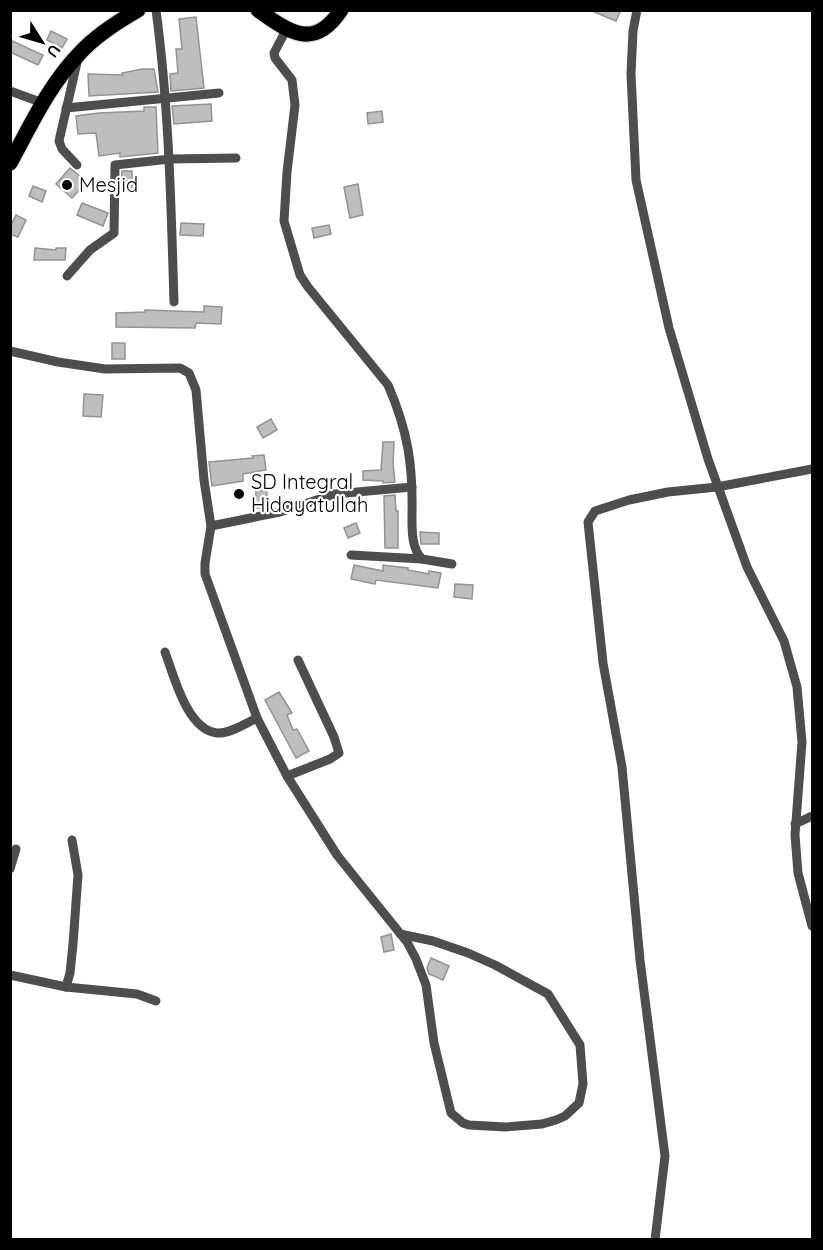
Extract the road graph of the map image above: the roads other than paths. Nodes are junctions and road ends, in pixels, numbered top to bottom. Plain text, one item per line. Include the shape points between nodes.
1 (156, 10) edge
2 (258, 10) edge
3 (341, 10) edge
4 (637, 10) edge
5 (131, 12) edge
6 (286, 30) junction
7 (79, 53) junction
8 (10, 91) edge
9 (219, 93) dead end
10 (164, 99) junction
11 (43, 103) junction
12 (66, 108) junction
13 (236, 158) dead end
14 (170, 159) junction
15 (10, 163) edge
16 (77, 165) dead end
17 (67, 276) dead end
18 (174, 302) dead end
19 (10, 351) edge
20 (813, 469) edge
21 (717, 487) junction
22 (412, 488) junction
23 (211, 526) junction
24 (351, 555) dead end
25 (422, 559) junction
26 (452, 564) dead end
27 (165, 652) dead end
28 (298, 660) dead end
29 (257, 718) junction
30 (287, 776) junction
31 (813, 816) edge
32 (795, 824) junction
33 (72, 840) dead end
34 (15, 849) dead end
35 (10, 869) edge
36 (813, 926) edge
37 (400, 934) junction
38 (10, 975) edge
39 (66, 987) junction
40 (156, 1001) dead end
41 (655, 1239) edge

1 - 10 street
2 - 6 highway
3 - 6 highway via 316,33
4 - 21 street via 631,74 636,180 669,328
5 - 7 highway
6 - 22 street via 274,56 292,80 295,105 284,221 287,238 308,287 388,385 406,435
7 - 11 highway
7 - 12 street
8 - 11 street
9 - 10 street
10 - 12 street
10 - 14 street
11 - 15 highway
12 - 16 street via 60,145
13 - 14 street
14 - 17 street via 115,165 114,233 90,250
14 - 18 street
19 - 23 street via 105,369 184,369 197,398
20 - 21 street
21 - 32 street via 750,574 784,641 797,687 802,742
21 - 41 street via 629,500 595,511 588,527 603,663 622,767 664,1156
22 - 23 street via 335,494 280,512
22 - 25 street via 412,534
23 - 29 street via 205,573
24 - 25 street
25 - 26 street
27 - 29 street via 183,701 202,726 218,733 227,732
28 - 30 street via 339,753
29 - 30 street
30 - 37 street via 337,855
31 - 32 street
32 - 36 street via 798,873
33 - 39 street via 78,875
34 - 35 street
37 - 37 street via 468,953 548,994 580,1046 583,1084 579,1103 566,1116 542,1124 497,1127 469,1125 451,1113 434,1043 426,985
38 - 39 street
39 - 40 street via 136,994

